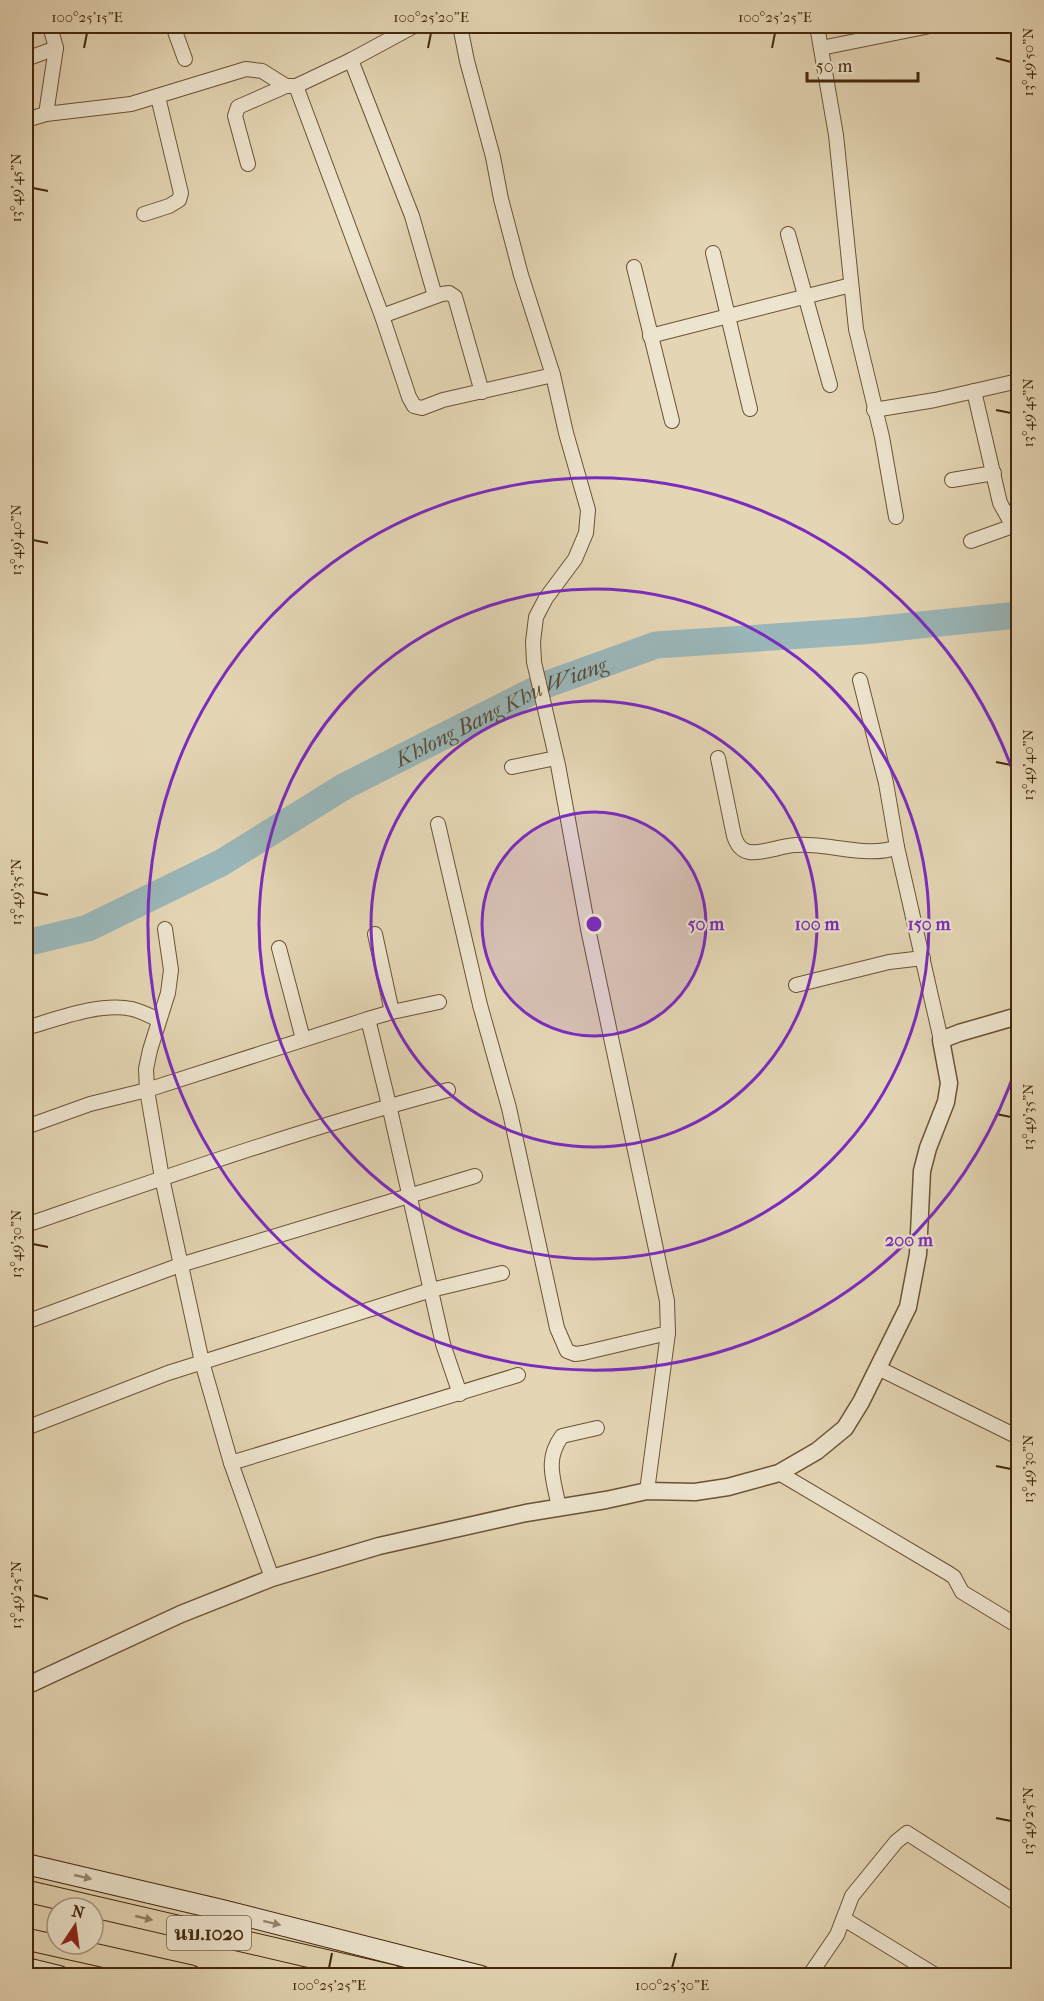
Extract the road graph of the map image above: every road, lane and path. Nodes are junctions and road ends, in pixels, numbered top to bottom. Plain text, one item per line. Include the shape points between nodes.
1 (50, 26) edge
2 (173, 26) edge
3 (414, 26) edge
4 (460, 26) edge
5 (817, 26) edge
6 (930, 26) edge
7 (56, 48) junction
8 (821, 48) junction
9 (26, 59) edge
10 (185, 59) dead end
11 (351, 60) junction
12 (291, 86) junction
13 (158, 97) junction
14 (46, 114) junction
15 (26, 120) edge
16 (248, 164) dead end
17 (144, 214) dead end
18 (788, 234) dead end
19 (712, 253) dead end
20 (634, 267) dead end
21 (851, 285) junction
22 (435, 296) junction
23 (805, 296) junction
24 (382, 316) junction
25 (729, 317) junction
26 (650, 336) junction
27 (553, 375) junction
28 (1018, 381) edge
29 (830, 385) dead end
30 (974, 391) junction
31 (482, 392) junction
32 (750, 409) dead end
33 (874, 410) junction
34 (672, 422) dead end
35 (994, 472) junction
36 (952, 480) dead end
37 (896, 517) dead end
38 (1016, 527) edge
39 (971, 541) dead end
40 (860, 680) dead end
41 (556, 758) junction
42 (718, 758) dead end
43 (512, 767) dead end
44 (438, 825) dead end
45 (897, 847) junction
46 (165, 929) dead end
47 (375, 934) dead end
48 (279, 948) dead end
49 (922, 958) junction
50 (796, 985) dead end
51 (439, 1002) dead end
52 (392, 1012) junction
53 (1018, 1016) edge
54 (368, 1019) junction
55 (159, 1020) junction
56 (26, 1028) edge
57 (303, 1039) junction
58 (941, 1040) junction
59 (147, 1090) junction
60 (448, 1090) dead end
61 (390, 1105) junction
62 (26, 1127) edge
63 (475, 1176) dead end
64 (162, 1178) junction
65 (410, 1195) junction
66 (26, 1225) edge
67 (180, 1265) junction
68 (502, 1273) dead end
69 (431, 1290) junction
70 (26, 1322) edge
71 (668, 1333) junction
72 (202, 1362) junction
73 (878, 1368) junction
74 (518, 1375) dead end
75 (460, 1394) junction
76 (26, 1428) edge
77 (597, 1428) dead end
78 (1018, 1437) edge
79 (231, 1463) junction
80 (779, 1473) junction
81 (647, 1491) junction
82 (559, 1508) junction
83 (272, 1578) junction
84 (1018, 1626) edge
85 (26, 1686) edge
86 (26, 1864) edge
87 (26, 1891) edge
88 (1018, 1904) edge
89 (844, 1919) junction
90 (26, 1939) edge
91 (26, 1968) edge
92 (59, 1976) edge
93 (191, 1976) edge
94 (393, 1976) edge
95 (481, 1976) edge
96 (809, 1976) edge
97 (937, 1976) edge

1 - 7 street
2 - 10 street
3 - 11 street
4 - 27 street via 521,275
5 - 8 street
6 - 8 street
7 - 9 street
7 - 14 street
8 - 21 street via 836,135
11 - 12 street
11 - 22 street via 412,216
12 - 13 street via 262,71 246,69
12 - 16 street via 236,111
12 - 24 street
13 - 14 street
13 - 17 street via 181,193 179,200 169,206
14 - 15 street
18 - 23 street
19 - 25 street
20 - 26 street
21 - 23 street
21 - 33 street via 856,329
22 - 24 street
22 - 31 street via 449,293 455,297
23 - 25 street
23 - 29 street
24 - 31 street via 414,406 422,408
25 - 26 street
25 - 32 street
26 - 34 street
27 - 31 street
27 - 41 street via 588,510 575,559 536,617 534,662
28 - 30 street
30 - 33 street
30 - 35 street
33 - 37 street
35 - 36 street
35 - 38 street via 1000,503
38 - 39 street
40 - 45 street via 886,783
41 - 43 street
41 - 71 street via 666,1301
42 - 45 street via 734,836 745,851 794,844 862,851
44 - 71 street via 567,1351 574,1354
45 - 49 street
46 - 55 street via 171,970
47 - 52 street
48 - 57 street
49 - 50 street via 889,962
49 - 58 street
51 - 52 street
52 - 54 street
53 - 58 street
54 - 57 street
54 - 61 street
55 - 56 street via 134,1009 112,1007
55 - 59 street via 146,1069
57 - 59 street
58 - 73 street via 949,1083 922,1171 915,1275 908,1307
59 - 62 street via 90,1104
59 - 64 street
60 - 61 street
61 - 64 street
61 - 65 street
63 - 65 street
64 - 66 street
64 - 67 street
65 - 67 street
65 - 69 street
67 - 70 street
67 - 72 street
68 - 69 street
69 - 72 street
69 - 75 street
71 - 81 street
72 - 76 street
72 - 79 street
73 - 78 street
73 - 80 street via 845,1428 817,1451
74 - 75 street
75 - 79 street
77 - 82 street via 562,1436 554,1447 551,1463
79 - 83 street
80 - 81 street via 695,1492
80 - 84 street via 948,1573 962,1592
81 - 82 street
82 - 83 street via 379,1546
83 - 85 street via 182,1614
86 -> 95 main road, นบ.1020
87 -> 94 main road, นบ.1020
88 - 89 street via 907,1833 852,1896
89 - 96 street
89 - 97 street
90 - 93 main road, นบ.1020
91 - 92 main road

